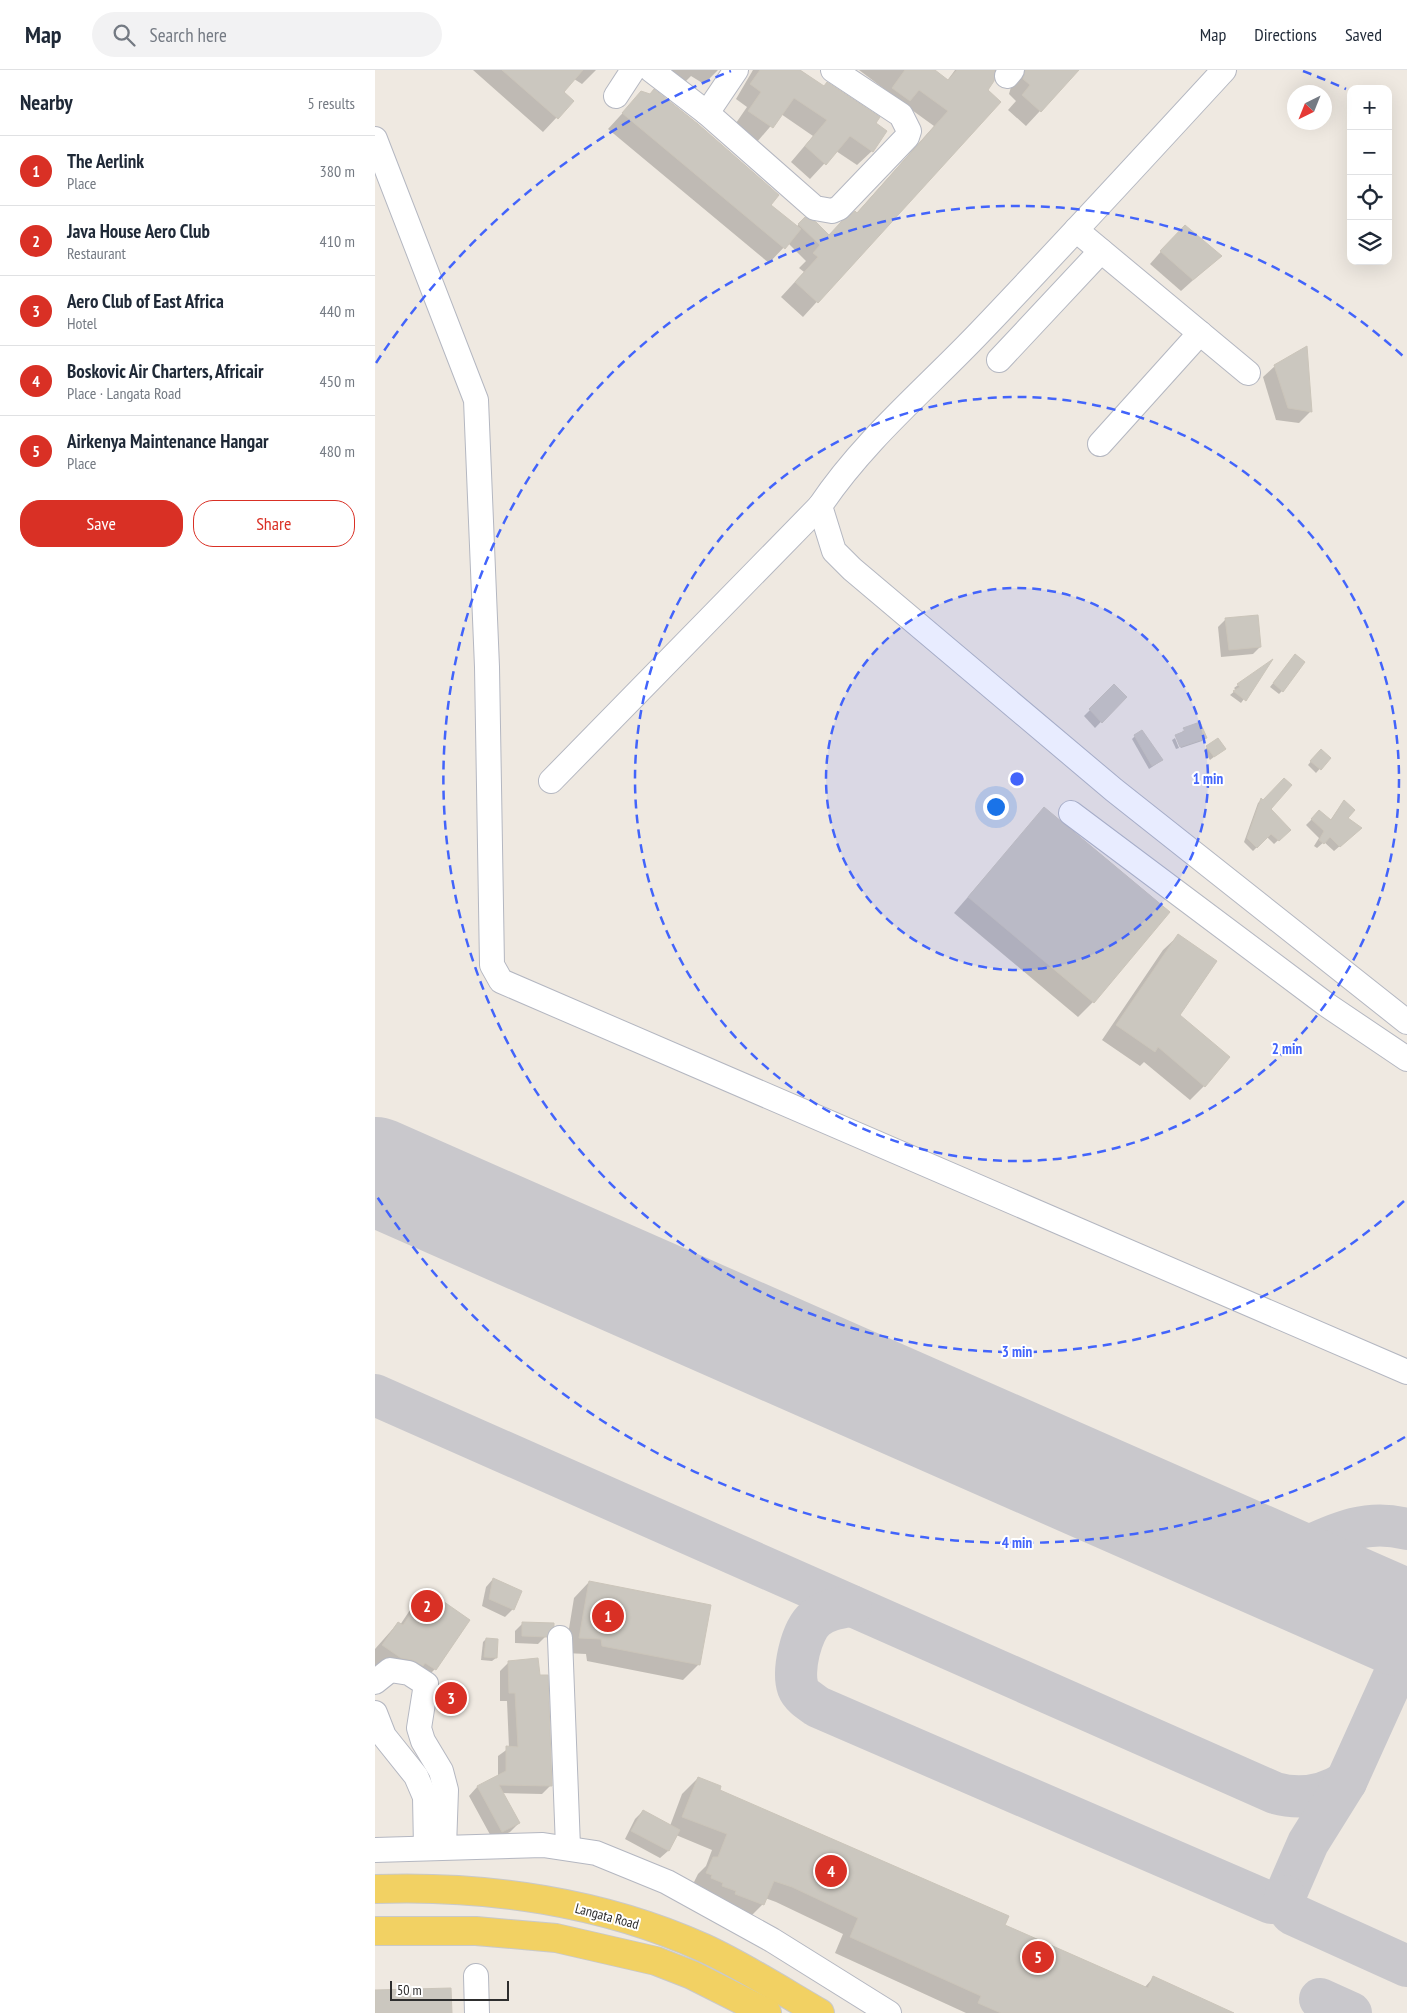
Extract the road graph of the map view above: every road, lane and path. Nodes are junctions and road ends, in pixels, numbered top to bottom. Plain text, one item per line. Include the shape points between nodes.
1 (633, 70) edge
2 (651, 70) edge
3 (736, 70) edge
4 (833, 70) edge
5 (1224, 70) edge
6 (616, 96) dead end
7 (707, 113) junction
8 (375, 139) edge
9 (1076, 230) junction
10 (1101, 251) junction
11 (1200, 333) junction
12 (999, 360) dead end
13 (1248, 373) dead end
14 (1100, 444) dead end
15 (820, 506) junction
16 (551, 781) dead end
17 (1071, 813) dead end
18 (1407, 1022) edge
19 (1407, 1059) edge
20 (1407, 1372) edge
21 (560, 1638) dead end
22 (375, 1682) edge
23 (375, 1713) edge
24 (435, 1847) junction
25 (568, 1847) junction
26 (375, 1850) edge
27 (375, 1888) edge
28 (375, 1931) edge
29 (476, 1976) dead end
30 (477, 2013) edge
31 (767, 2013) edge
32 (820, 2013) edge
33 (889, 2013) edge

1 - 6 street
2 - 7 street
3 - 7 street
4 - 7 street via 901,115 909,132 839,208 831,211 815,208
5 - 9 street
8 - 20 street via 476,400 487,667 492,965 501,981
9 - 10 street
9 - 15 street via 844,472
10 - 11 street
10 - 12 street
11 - 13 street
11 - 14 street
15 - 16 street
15 - 18 street via 834,551 852,569 1114,790
17 - 19 street via 1327,1005
21 - 25 street
22 - 24 street via 390,1670 409,1673 426,1684 419,1728 441,1771 445,1790
23 - 24 street via 384,1736 416,1776 425,1797
24 - 25 street
24 - 26 street
25 - 33 street via 596,1853 667,1882 772,1940
27 - 32 main road, Langata Road via 409,1887 496,1894 608,1915 704,1948
28 - 31 main road via 476,1931 555,1938 656,1961 692,1975
29 - 30 street

